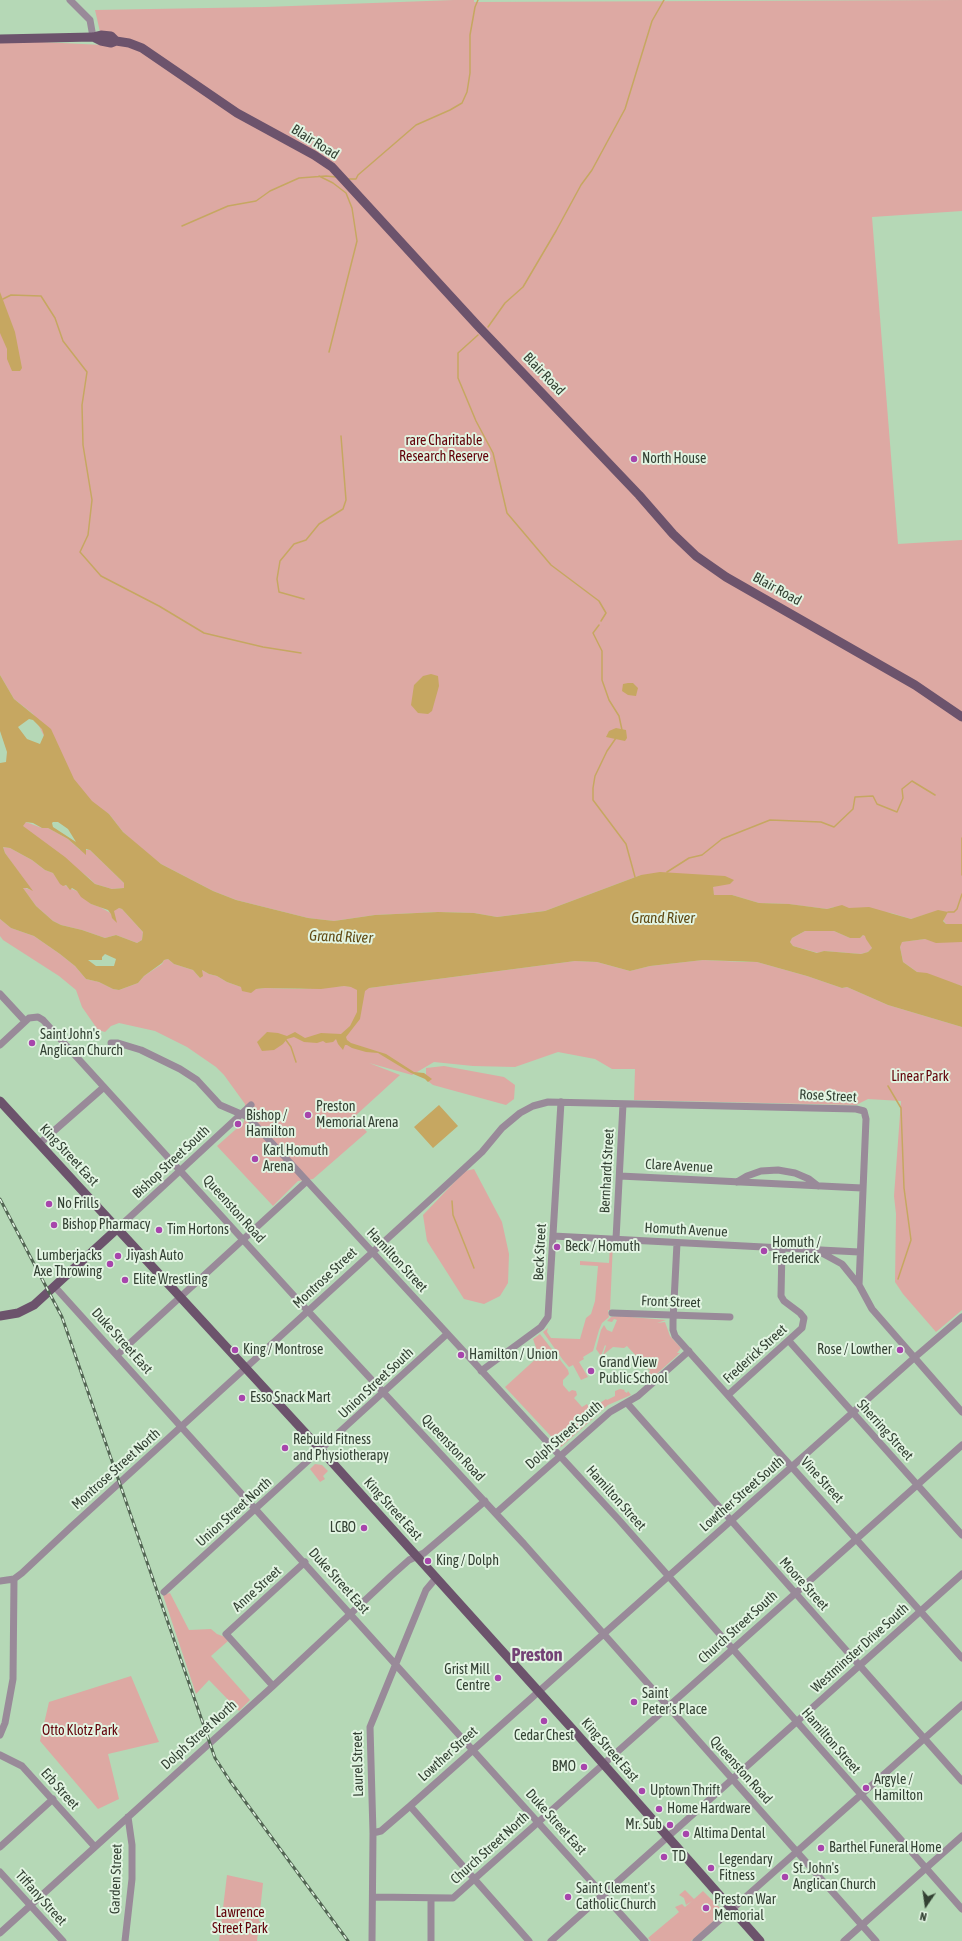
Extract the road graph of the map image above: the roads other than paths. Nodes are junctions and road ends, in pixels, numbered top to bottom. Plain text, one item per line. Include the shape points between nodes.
1 (70, 0) edge
2 (93, 37) junction
3 (0, 39) edge
4 (962, 717) edge
5 (0, 994) edge
6 (25, 1021) junction
7 (111, 1043) dead end
8 (0, 1045) edge
9 (104, 1087) junction
10 (0, 1101) edge
11 (561, 1102) junction
12 (623, 1104) junction
13 (251, 1105) dead end
14 (242, 1114) junction
15 (490, 1142) joint
16 (39, 1144) junction
17 (181, 1170) junction
18 (620, 1176) junction
19 (307, 1181) junction
20 (737, 1182) junction
21 (819, 1186) junction
22 (862, 1188) junction
23 (118, 1228) junction
24 (553, 1236) junction
25 (616, 1239) junction
26 (244, 1240) junction
27 (677, 1242) junction
28 (782, 1248) junction
29 (816, 1250) junction
30 (859, 1252) junction
31 (372, 1253) junction
32 (859, 1285) junction
33 (55, 1287) junction
34 (180, 1297) junction
35 (308, 1311) junction
36 (612, 1313) dead end
37 (0, 1316) edge
38 (673, 1316) junction
39 (962, 1317) edge
40 (730, 1318) dead end
41 (448, 1334) junction
42 (789, 1342) junction
43 (689, 1351) junction
44 (118, 1355) junction
45 (914, 1358) junction
46 (247, 1368) junction
47 (481, 1371) junction
48 (384, 1393) junction
49 (728, 1395) junction
50 (627, 1403) junction
51 (962, 1412) edge
52 (853, 1413) junction
53 (182, 1427) junction
54 (962, 1445) edge
55 (321, 1450) junction
56 (561, 1456) junction
57 (793, 1467) junction
58 (917, 1485) junction
59 (485, 1501) junction
60 (256, 1509) junction
61 (496, 1513) junction
62 (730, 1520) junction
63 (962, 1535) edge
64 (857, 1538) junction
65 (416, 1556) junction
66 (305, 1562) junction
67 (962, 1574) edge
68 (668, 1576) junction
69 (436, 1578) junction
70 (14, 1579) junction
71 (0, 1581) edge
72 (164, 1592) dead end
73 (795, 1593) junction
74 (920, 1612) junction
75 (350, 1613) junction
76 (604, 1634) junction
77 (733, 1649) junction
78 (962, 1658) edge
79 (396, 1663) junction
80 (859, 1666) junction
81 (273, 1686) junction
82 (538, 1691) junction
83 (962, 1705) edge
84 (668, 1706) junction
85 (797, 1722) junction
86 (0, 1735) edge
87 (924, 1738) junction
88 (473, 1749) junction
89 (0, 1755) edge
90 (603, 1764) junction
91 (732, 1779) junction
92 (962, 1781) edge
93 (861, 1795) junction
94 (52, 1799) junction
95 (410, 1806) junction
96 (128, 1817) junction
97 (538, 1822) junction
98 (373, 1833) junction
99 (962, 1836) edge
100 (668, 1838) junction
101 (0, 1847) edge
102 (95, 1847) junction
103 (797, 1852) junction
104 (926, 1869) junction
105 (0, 1872) edge
106 (475, 1879) junction
107 (603, 1894) junction
108 (373, 1897) junction
109 (431, 1899) junction
110 (30, 1905) junction
111 (732, 1909) junction
112 (962, 1909) edge
113 (862, 1925) junction
114 (0, 1933) edge
115 (63, 1941) edge
116 (125, 1941) edge
117 (372, 1941) edge
118 (431, 1941) edge
119 (530, 1941) edge
120 (552, 1941) edge
121 (645, 1941) edge
122 (696, 1941) edge
123 (760, 1941) edge
124 (844, 1941) edge
125 (876, 1941) edge

1 - 2 street via 90,20
2 - 3 main road, Blair Road
2 - 4 main road, Blair Road via 101,34 111,36 116,41 142,48 237,114 314,155 332,168 696,556 726,577 915,685
5 - 6 street
6 - 8 street
6 - 9 street, Queenston Road via 33,1016 43,1020
7 - 14 street via 141,1050 180,1069 197,1080 220,1105
9 - 16 street
9 - 17 street, Queenston Road
10 - 16 main road, King Street East
11 - 12 street, Rose Street
11 - 15 street, Rose Street via 532,1106 502,1128
11 - 24 street, Beck Street
12 - 18 street, Bernhardt Street
12 - 22 street, Rose Street via 861,1109 866,1119
13 - 14 street, Bishop Street South
14 - 17 street, Bishop Street South
14 - 19 street, Hamilton Street via 248,1117
15 - 31 street, Montrose Street
16 - 23 main road, King Street East
17 - 23 street, Bishop Street South
17 - 26 street, Queenston Road
18 - 20 street, Clare Avenue
18 - 25 street, Bernhardt Street
19 - 26 street
19 - 31 street, Hamilton Street
20 - 21 street, Clare Avenue
20 - 21 street, Clare Avenue via 747,1176 778,1170 795,1173
21 - 22 street, Clare Avenue
22 - 30 street, Rose Street
23 - 33 main road
23 - 34 main road, King Street East
24 - 25 street, Homuth Avenue
24 - 47 street, Beck Street via 548,1317 541,1326
25 - 27 street, Homuth Avenue
26 - 34 street
26 - 35 street, Queenston Road
27 - 28 street, Homuth Avenue
27 - 38 street, Vine Street
28 - 29 street, Homuth Avenue
28 - 42 street, Frederick Street via 781,1296 800,1313 804,1323
29 - 30 street, Homuth Avenue
29 - 32 street, Homuth Avenue via 842,1264
30 - 32 street, Rose Street
31 - 35 street, Montrose Street
31 - 41 street, Hamilton Street
32 - 45 street, Rose Street via 872,1309
33 - 37 main road via 28,1309
33 - 44 street, Duke Street East
34 - 44 street
34 - 46 main road, King Street East
35 - 46 street, Montrose Street
35 - 48 street, Queenston Road
36 - 38 street, Front Street
38 - 40 street, Front Street
38 - 43 street, Vine Street via 673,1333
39 - 45 street, Lowther Street South
41 - 47 street, Hamilton Street
41 - 48 street, Union Street South
42 - 49 street, Frederick Street
42 - 52 street, Sherring Street
43 - 49 street, Vine Street
43 - 50 street, Dolph Street South
44 - 53 street, Duke Street East
45 - 51 street, Rose Street
45 - 52 street, Lowther Street South
46 - 53 street, Montrose Street North
46 - 55 main road, King Street East
47 - 56 street, Hamilton Street
48 - 55 street, Union Street South
48 - 59 street, Queenston Road
49 - 57 street, Vine Street
50 - 56 street, Dolph Street South via 610,1412
50 - 62 street, Moore Street
52 - 57 street, Lowther Street South
52 - 58 street, Sherring Street
53 - 60 street, Duke Street East
53 - 70 street, Montrose Street North
54 - 58 street, Church Street South
55 - 60 street, Union Street North
55 - 65 main road, King Street East
56 - 61 street, Dolph Street South
56 - 68 street, Hamilton Street
57 - 62 street, Lowther Street South
57 - 64 street, Vine Street
58 - 63 street, Sherring Street
58 - 64 street, Church Street South
59 - 61 street, Queenston Road
59 - 65 street via 424,1553
60 - 66 street, Duke Street East
60 - 72 street, Union Street North
61 - 76 street, Queenston Road
62 - 68 street, Lowther Street South
62 - 73 street, Moore Street
64 - 73 street, Church Street South
64 - 74 street, Vine Street
65 - 69 main road, King Street East
65 - 75 street, Dolph Street North
66 - 75 street, Duke Street East
66 - 81 street, Anne Street via 226,1634
67 - 74 street, Westminster Drive South
68 - 76 street, Lowther Street South
68 - 77 street, Hamilton Street
69 - 79 street, Laurel Street via 426,1590
69 - 82 main road, King Street East
70 - 71 street
70 - 86 street via 13,1679 5,1723
73 - 77 street, Church Street South
73 - 80 street, Moore Street
74 - 78 street, Vine Street
74 - 80 street, Westminster Drive South
75 - 79 street, Duke Street East
75 - 81 street, Dolph Street North
76 - 82 street, Lowther Street South
76 - 84 street, Queenston Road
77 - 84 street, Church Street South
77 - 85 street, Hamilton Street
79 - 88 street, Duke Street East
79 - 98 street, Laurel Street via 370,1727
80 - 85 street, Westminster Drive South
80 - 87 street, Moore Street
81 - 96 street, Dolph Street North
82 - 88 street, Lowther Street
82 - 90 main road, King Street East
83 - 87 street
84 - 90 street, Church Street South
84 - 91 street, Queenston Road
85 - 91 street, Westminster Drive South
85 - 93 street, Hamilton Street
87 - 92 street, Moore Street
87 - 93 street
88 - 95 street, Lowther Street
88 - 97 street, Duke Street East
89 - 94 street, Erb Street via 22,1766
90 - 97 street, Church Street North
90 - 100 main road, King Street East
91 - 100 street, Westminster Drive South
91 - 103 street, Queenston Road
93 - 103 street
93 - 104 street, Hamilton Street
94 - 101 street
94 - 102 street, Erb Street
95 - 98 street, Lowther Street via 381,1831
95 - 106 street
96 - 102 street, Dolph Street North
96 - 116 street, Garden Street via 132,1845 132,1879
97 - 106 street, Church Street North
97 - 107 street, Duke Street East
98 - 108 street, Laurel Street
99 - 104 street
100 - 107 street, Westminster Drive South
100 - 111 main road, King Street East
102 - 110 street, Dolph Street North
103 - 111 street
103 - 113 street, Queenston Road
104 - 112 street, Hamilton Street
104 - 113 street
105 - 110 street, Tiffany Street
106 - 109 street, Church Street North via 453,1898
106 - 119 street
107 - 120 street, Westminster Drive South
107 - 121 street, Duke Street East
108 - 109 street, Church Street North
108 - 117 street, Laurel Street
109 - 118 street
110 - 114 street, Dolph Street North
110 - 115 street, Tiffany Street
111 - 122 street
111 - 123 main road, King Street East
113 - 124 street
113 - 125 street, Queenston Road

